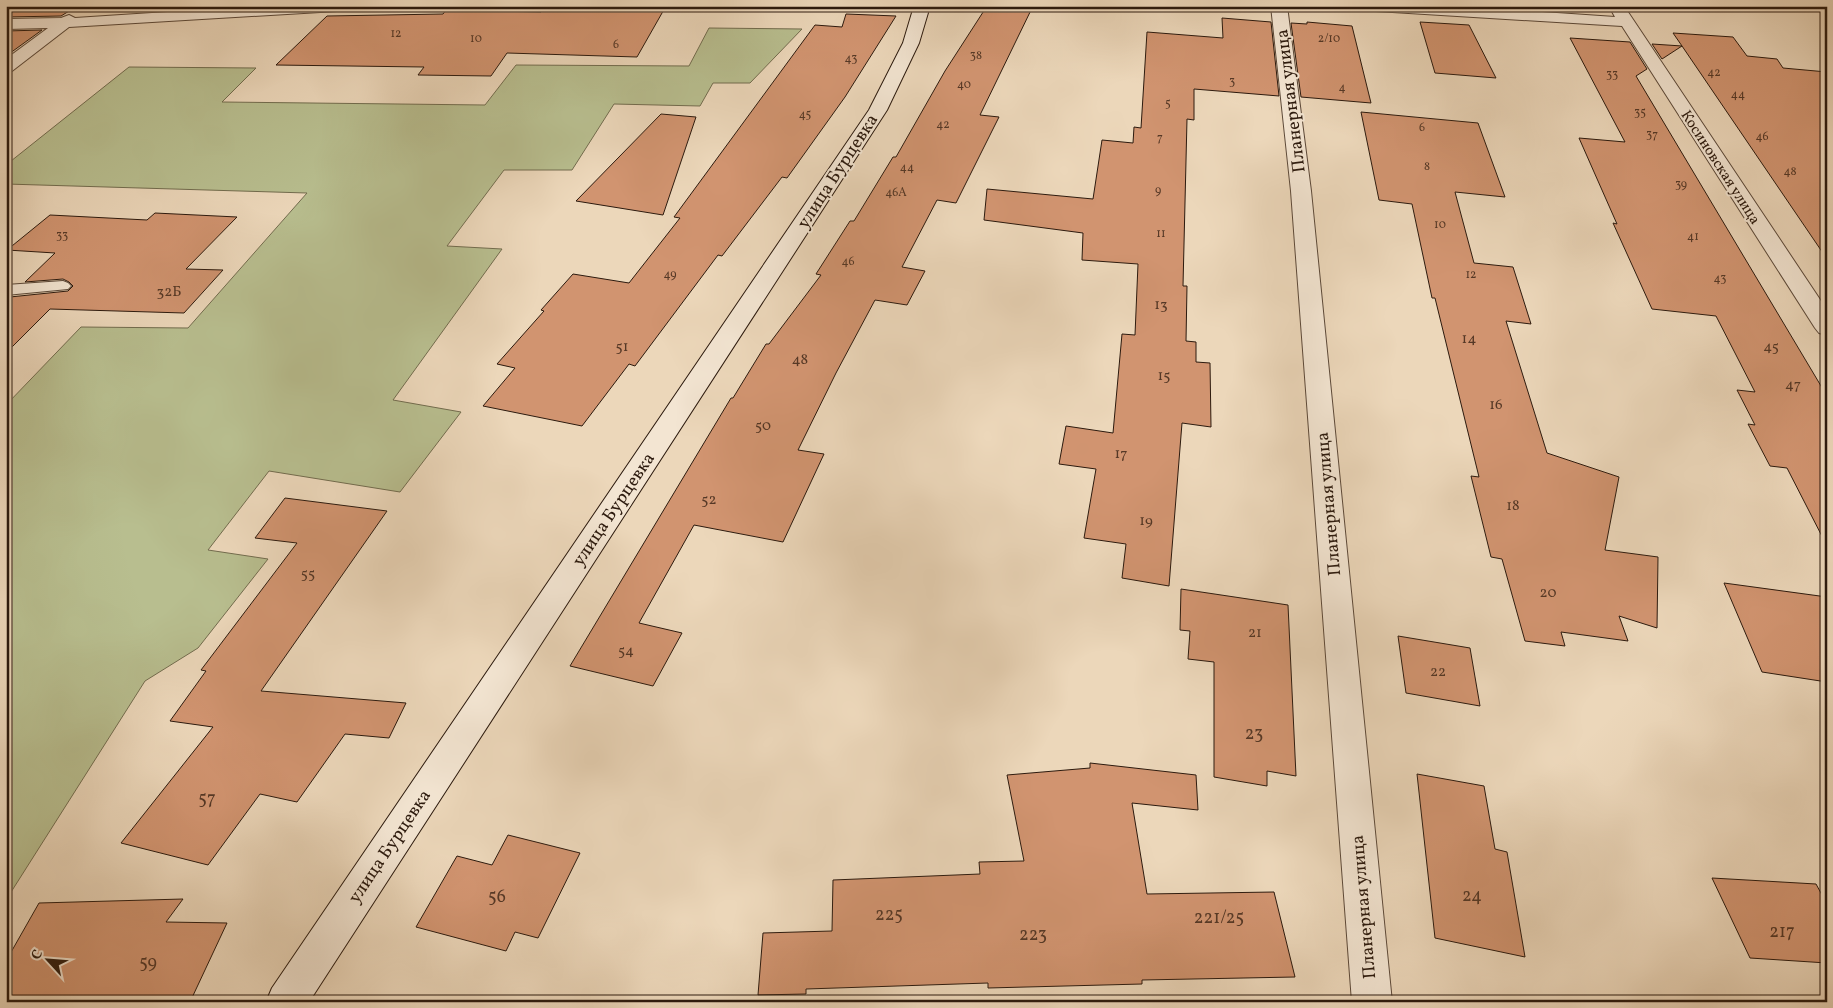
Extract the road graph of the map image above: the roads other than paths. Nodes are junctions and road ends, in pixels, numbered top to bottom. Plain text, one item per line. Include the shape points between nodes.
1 (87, 6) edge
2 (337, 6) edge
3 (922, 6) edge
4 (1279, 6) edge
5 (1376, 6) edge
6 (1621, 14) edge
7 (65, 23) junction
8 (6, 24) edge
9 (6, 67) edge
10 (62, 286) dead end
11 (6, 290) edge
12 (1827, 328) edge
13 (286, 1002) edge
14 (1372, 1002) edge

1 - 7 street
2 - 7 street
3 - 13 street, улица Бурцевка via 910,44 878,110
4 - 14 street, Планерная улица via 1301,191
5 - 6 street
6 - 12 street, Косиновская улица
7 - 8 street
7 - 9 street
10 - 11 lane

